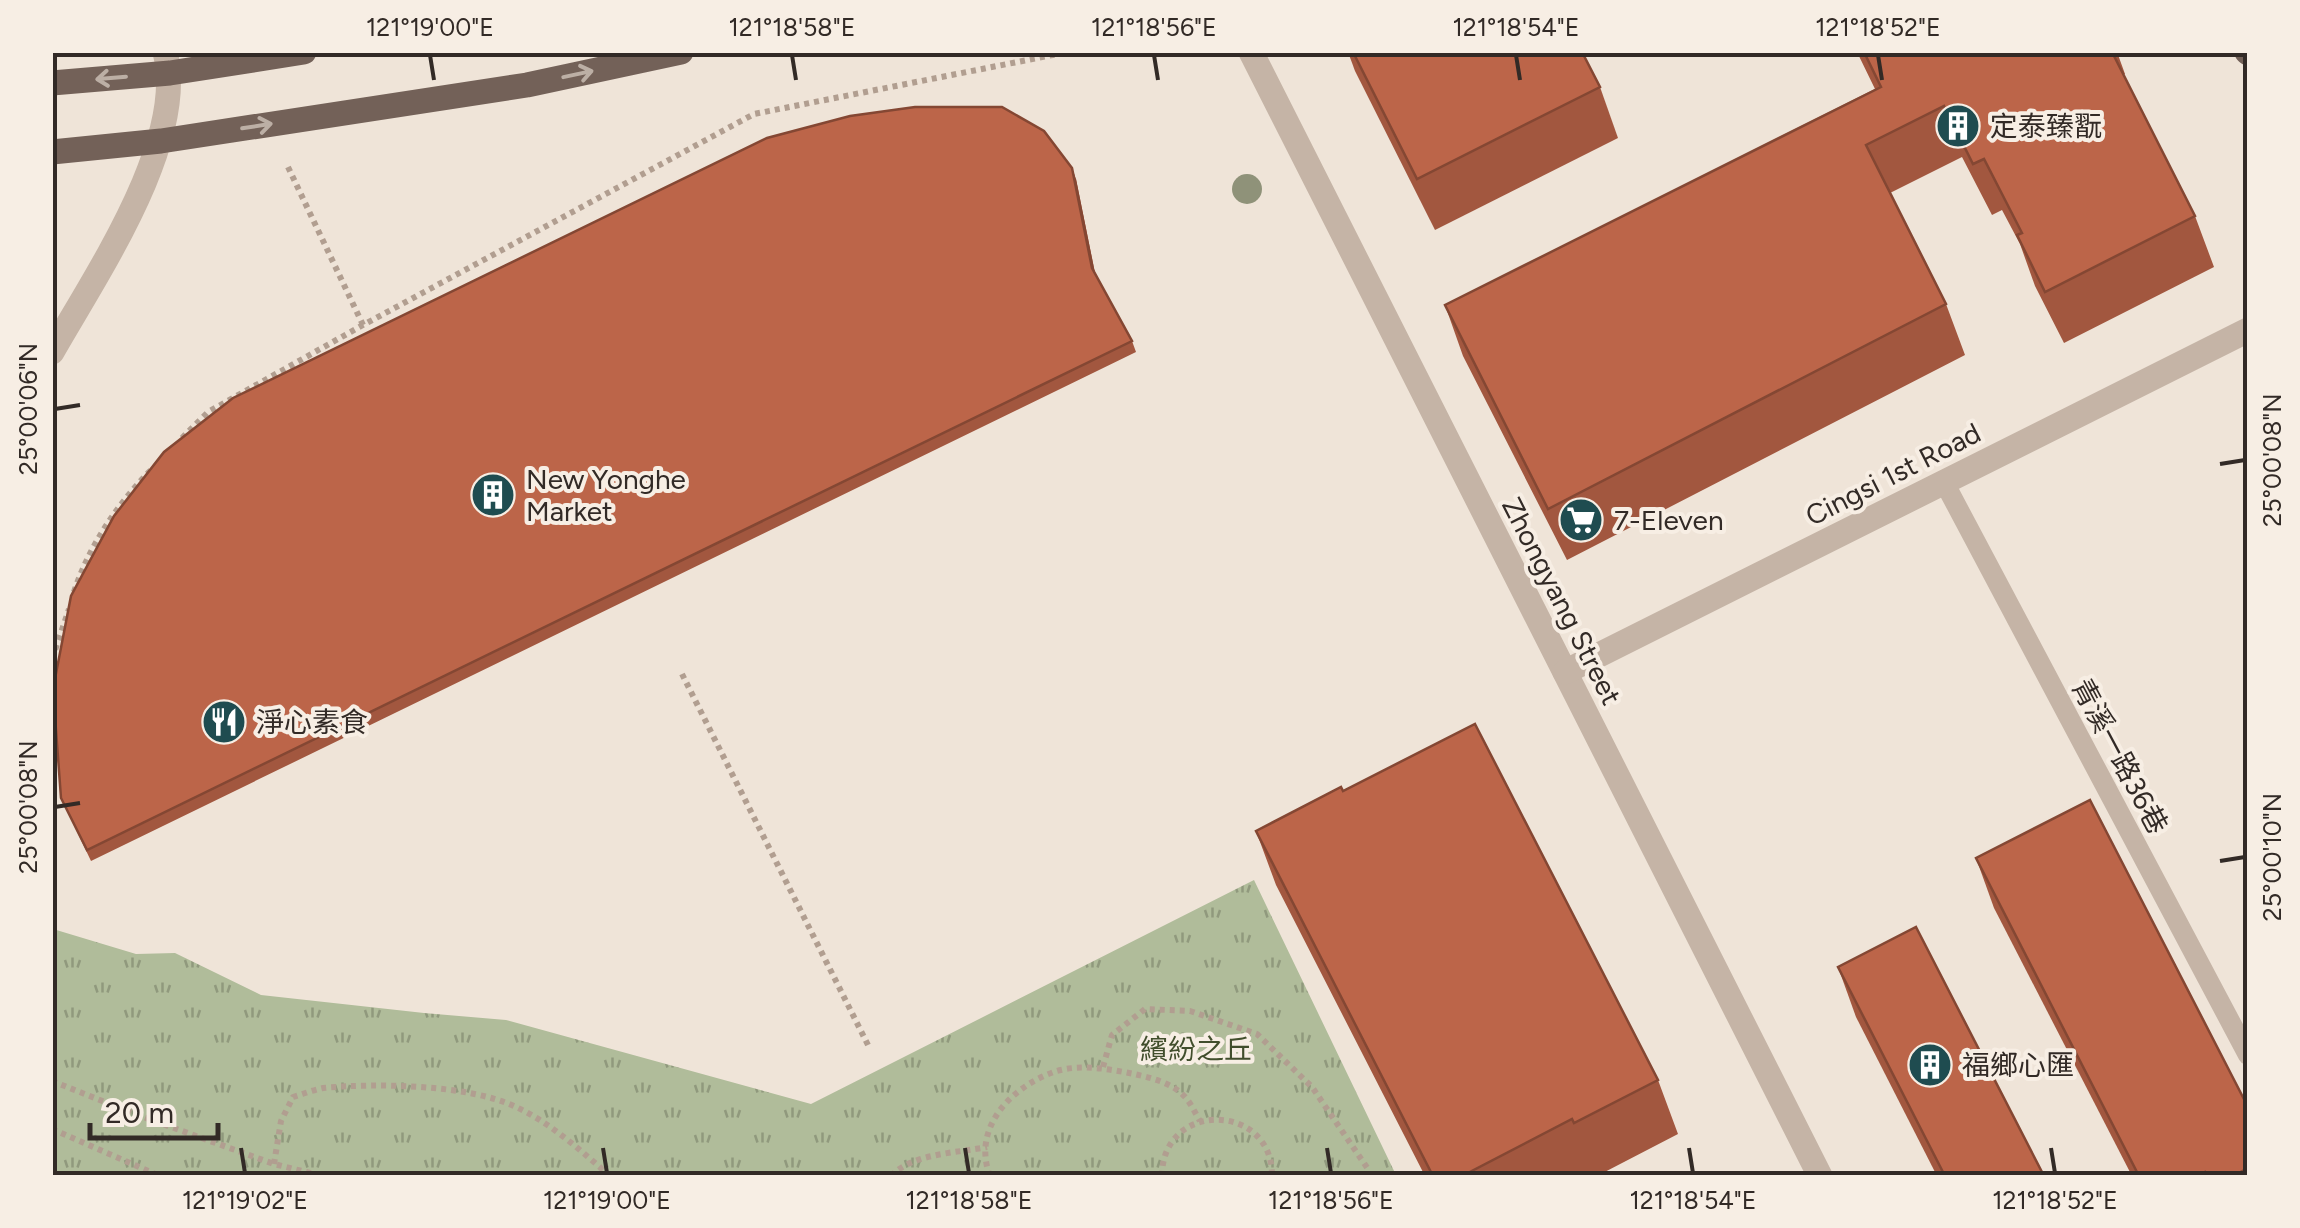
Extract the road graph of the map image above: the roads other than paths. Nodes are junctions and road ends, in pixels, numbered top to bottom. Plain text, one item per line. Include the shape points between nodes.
1 (304, 52) edge
2 (681, 52) edge
3 (1251, 52) edge
4 (168, 63) edge
5 (52, 83) edge
6 (161, 141) junction
7 (52, 152) edge
8 (2248, 330) edge
9 (52, 352) edge
10 (1944, 482) junction
11 (1565, 672) junction
12 (2248, 1055) edge
13 (1820, 1176) edge

1 - 4 main road
6 -> 2 main road via 527,85
3 - 11 street, Zhongyang Street
4 -> 5 main road
4 - 6 street
6 - 7 main road
6 - 9 street
8 - 10 street, Cingsi 1st Road
10 - 11 street, Cingsi 1st Road
10 - 12 lane, 青溪一路36巷
11 - 13 street, Zhongyang Street

